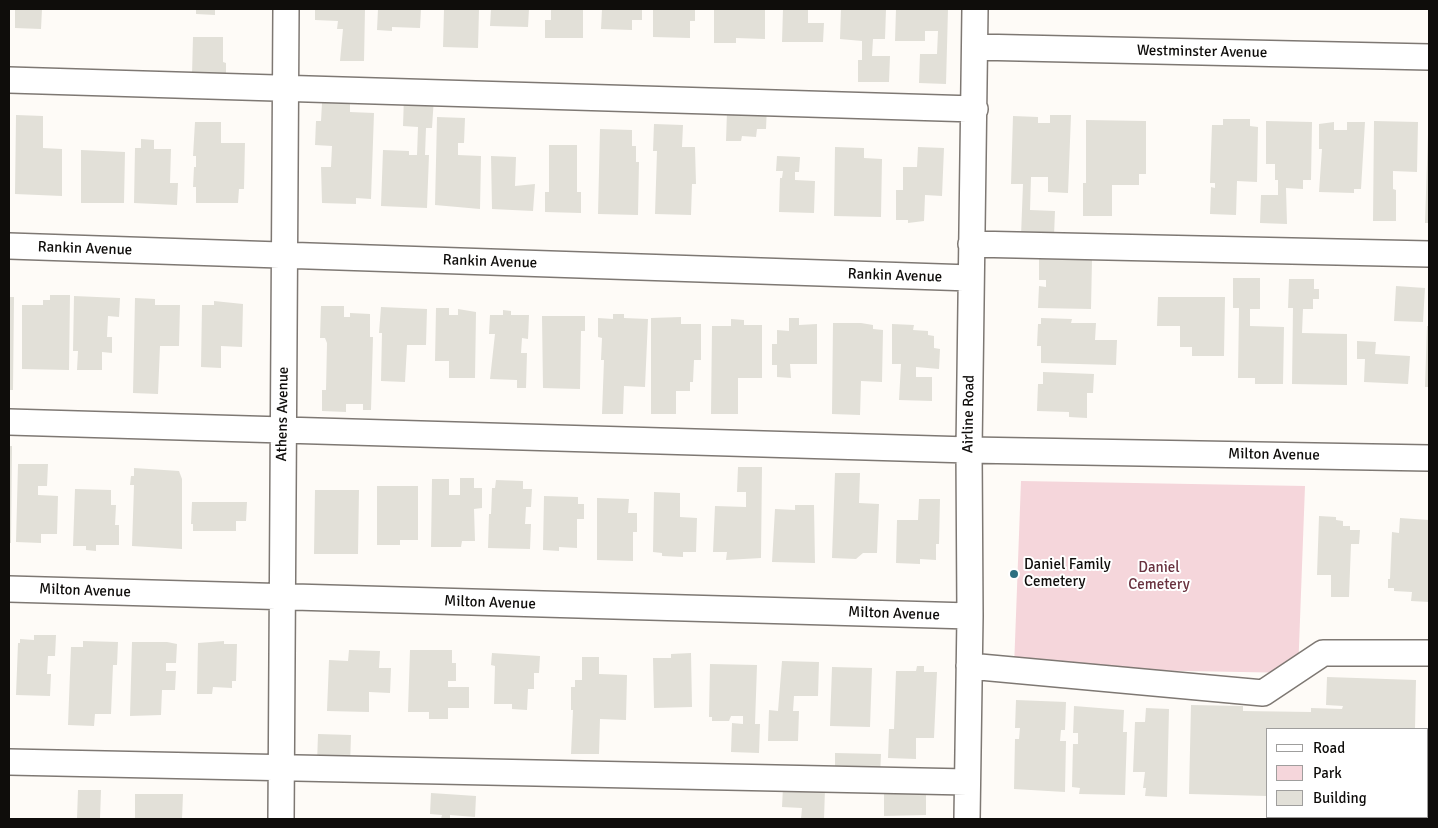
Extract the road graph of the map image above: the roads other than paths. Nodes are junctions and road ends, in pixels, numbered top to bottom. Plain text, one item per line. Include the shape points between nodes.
1 (286, 9) edge
2 (975, 9) edge
3 (975, 47) junction
4 (1429, 57) edge
5 (9, 80) edge
6 (286, 88) junction
7 (974, 108) junction
8 (971, 244) junction
9 (9, 246) edge
10 (1429, 254) edge
11 (285, 256) junction
12 (971, 278) junction
13 (9, 422) edge
14 (283, 429) junction
15 (969, 450) junction
16 (1429, 458) edge
17 (9, 589) edge
18 (281, 597) junction
19 (970, 616) junction
20 (1429, 653) edge
21 (970, 666) junction
22 (9, 762) edge
23 (281, 767) junction
24 (967, 782) junction
25 (281, 819) edge
26 (967, 819) edge

1 - 6 street, Athens Avenue
2 - 3 street, Airline Road
3 - 4 street, Westminster Avenue
3 - 7 street, Airline Road
5 - 6 street
6 - 7 street
6 - 11 street, Athens Avenue
7 - 8 street, Airline Road
8 - 10 street
8 - 12 street, Airline Road
9 - 11 street, Rankin Avenue
11 - 12 street, Rankin Avenue
11 - 14 street, Athens Avenue
12 - 15 street, Airline Road
13 - 14 street, Milton Avenue
14 - 15 street, Milton Avenue
14 - 18 street, Athens Avenue
15 - 16 street, Milton Avenue
15 - 19 street, Airline Road
17 - 18 street, Milton Avenue
18 - 19 street, Milton Avenue
18 - 23 street, Athens Avenue
19 - 21 street, Airline Road
20 - 21 street via 1323,653 1263,693
21 - 24 street, Airline Road
22 - 23 street
23 - 24 street
23 - 25 street, Athens Avenue
24 - 26 street, Airline Road

